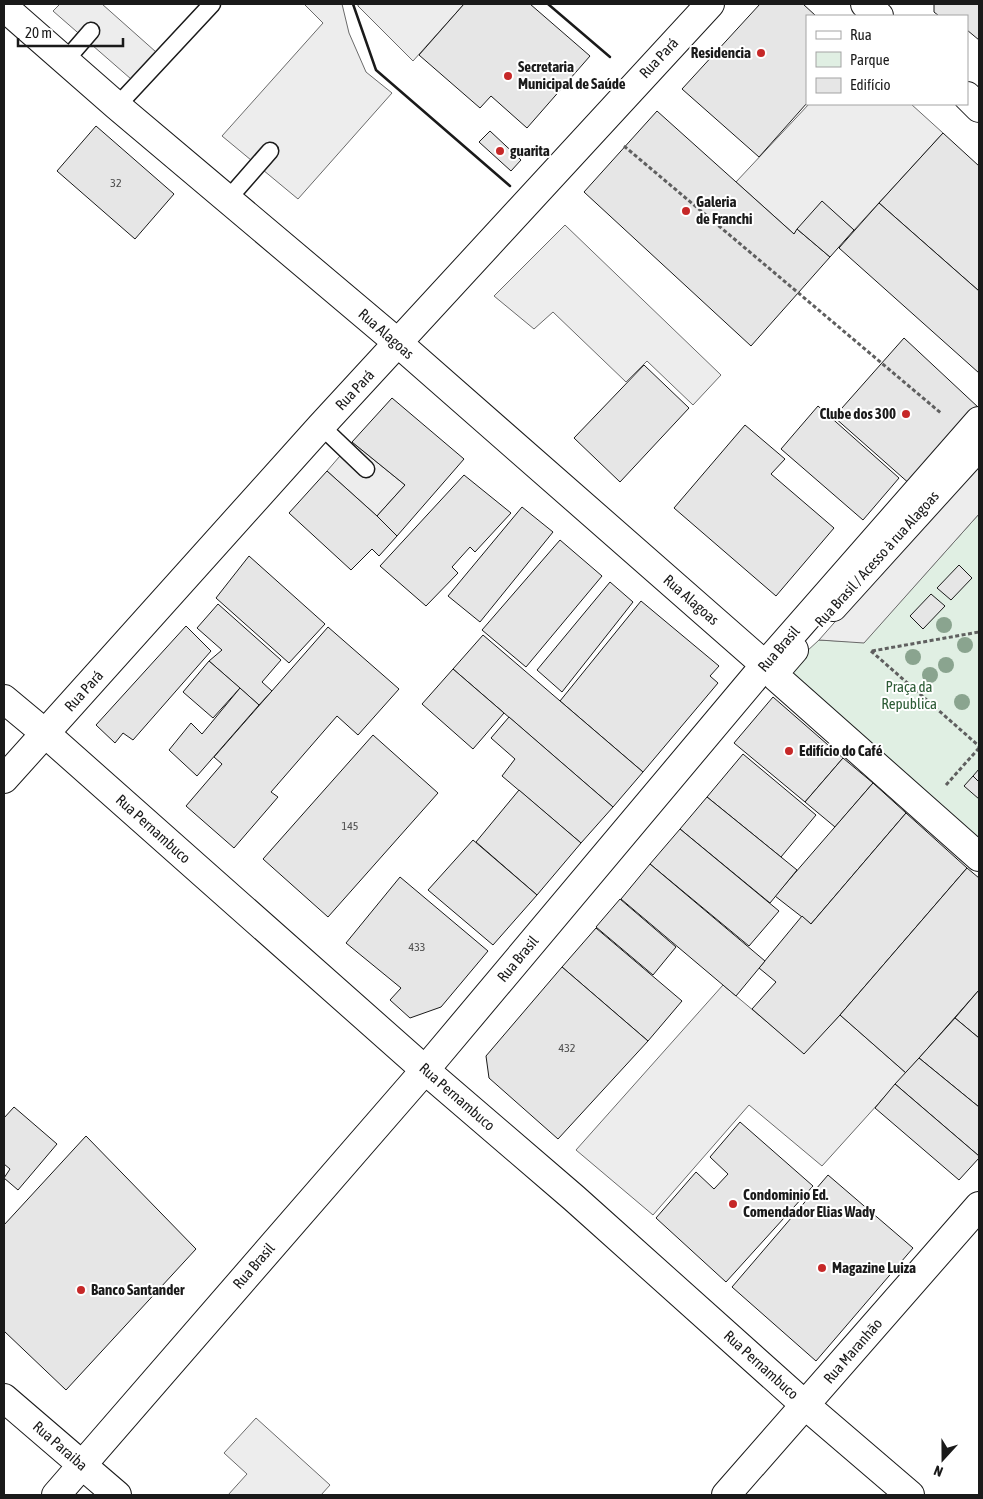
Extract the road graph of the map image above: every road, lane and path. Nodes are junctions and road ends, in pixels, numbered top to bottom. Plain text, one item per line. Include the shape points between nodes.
1 (212, 4) edge
2 (710, 4) edge
3 (865, 4) edge
4 (4, 6) edge
5 (878, 15) edge
6 (91, 31) dead end
7 (65, 61) junction
8 (968, 97) edge
9 (117, 106) junction
10 (979, 108) edge
11 (598, 125) junction
12 (270, 151) dead end
13 (228, 199) junction
14 (398, 343) junction
15 (321, 426) junction
16 (975, 434) edge
17 (366, 469) dead end
18 (979, 632) edge
19 (770, 669) junction
20 (4, 699) edge
21 (46, 734) junction
22 (979, 747) edge
23 (4, 779) edge
24 (925, 809) junction
25 (979, 857) edge
26 (424, 1070) junction
27 (979, 1206) edge
28 (4, 1398) edge
29 (805, 1405) junction
30 (82, 1465) junction
31 (56, 1495) edge
32 (117, 1495) edge
33 (726, 1495) edge
34 (910, 1495) edge

1 - 9 lane
2 - 11 street, Rua Pará
3 - 5 street
4 - 7 street, Rua Alagoas
6 - 7 lane
7 - 9 street, Rua Alagoas
8 - 10 street
9 - 13 street, Rua Alagoas
11 - 14 street, Rua Pará
11 - 16 path
12 - 13 lane
13 - 14 street, Rua Alagoas
14 - 15 street, Rua Pará
14 - 19 street, Rua Alagoas
15 - 17 lane
15 - 21 street, Rua Pará
16 - 19 street, Rua Brasil
18 - 22 path via 871,651
19 - 24 street, Rua Alagoas
19 - 26 street, Rua Brasil
20 - 21 street, Rua Pernambuco
21 - 23 street, Rua Pará
21 - 26 street, Rua Pernambuco
22 - 24 path
24 - 25 street, Rua Alagoas
26 - 29 street, Rua Pernambuco via 581,1204
26 - 30 street, Rua Brasil
27 - 29 street, Rua Maranhão
28 - 30 street, Rua Paraiba
29 - 33 street, Rua Maranhão
29 - 34 street, Rua Pernambuco
30 - 31 street, Rua Brasil
30 - 32 street, Rua Paraiba

